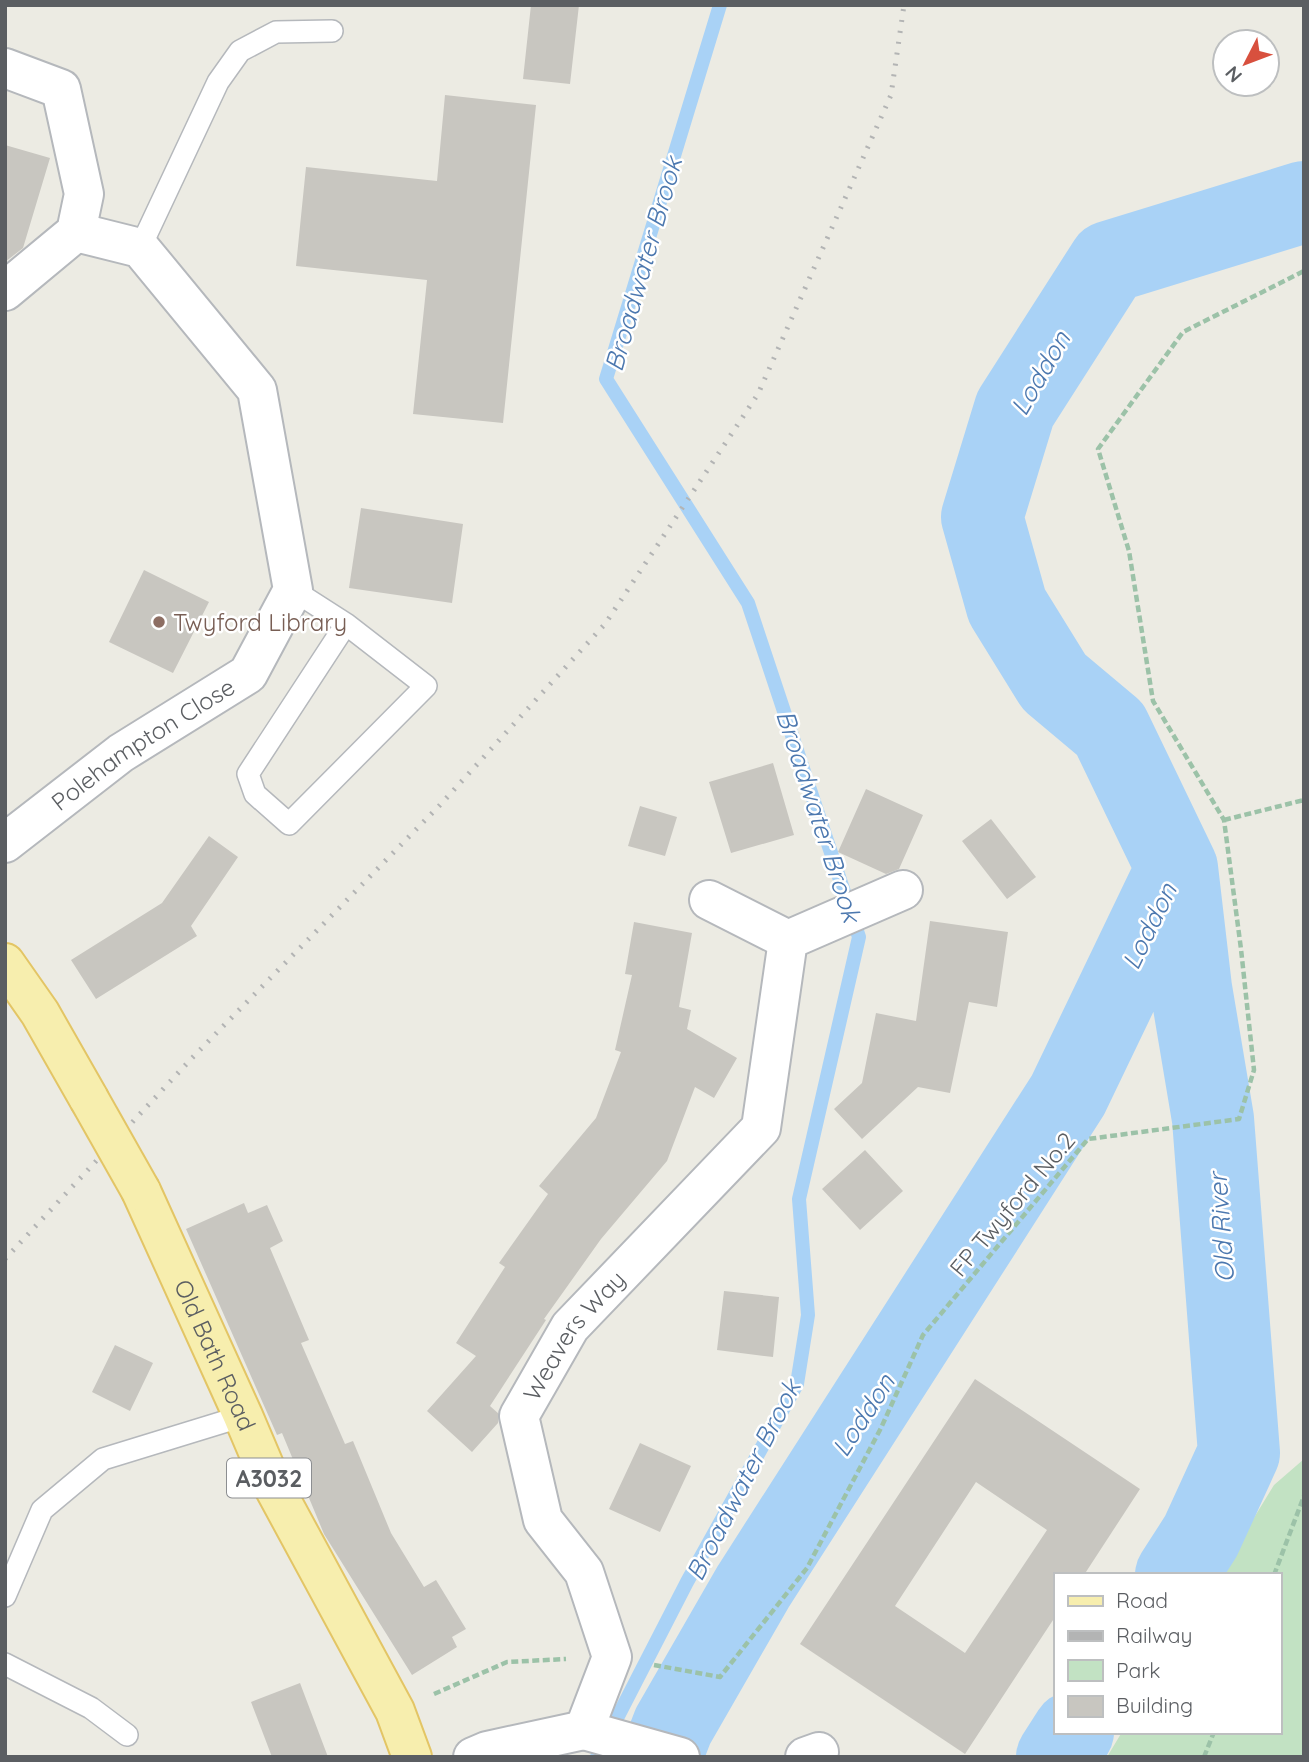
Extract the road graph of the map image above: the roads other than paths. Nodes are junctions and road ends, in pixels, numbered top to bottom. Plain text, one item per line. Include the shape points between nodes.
1 (332, 31) dead end
2 (5, 68) edge
3 (76, 232) junction
4 (140, 248) junction
5 (5, 291) edge
6 (293, 590) junction
7 (346, 624) junction
8 (5, 843) edge
9 (903, 890) dead end
10 (709, 900) dead end
11 (788, 940) junction
12 (5, 962) edge
13 (243, 1416) junction
14 (5, 1596) edge
15 (5, 1664) edge
16 (591, 1732) junction
17 (127, 1735) dead end
18 (412, 1757) edge
19 (473, 1757) edge
20 (680, 1757) edge

1 - 4 lane via 276,32 240,51 218,82
2 - 3 street via 61,89 83,194
3 - 4 street
3 - 5 street
4 - 6 street via 257,390
6 - 7 lane
6 - 8 street, Polehampton Close via 248,674 121,753
7 - 7 lane via 426,686 289,824 255,794 247,775
9 - 11 street
10 - 11 street
11 - 16 street, Weavers Way via 761,1128 570,1327 519,1416 543,1520 584,1572 612,1657
12 - 13 main road, Old Bath Road / A3032, bridge via 40,1013 141,1191
13 - 14 lane via 103,1459 42,1510
13 - 18 main road, Old Bath Road / A3032 via 271,1482 395,1711
15 - 17 lane via 91,1708
16 - 19 street
16 - 20 street

